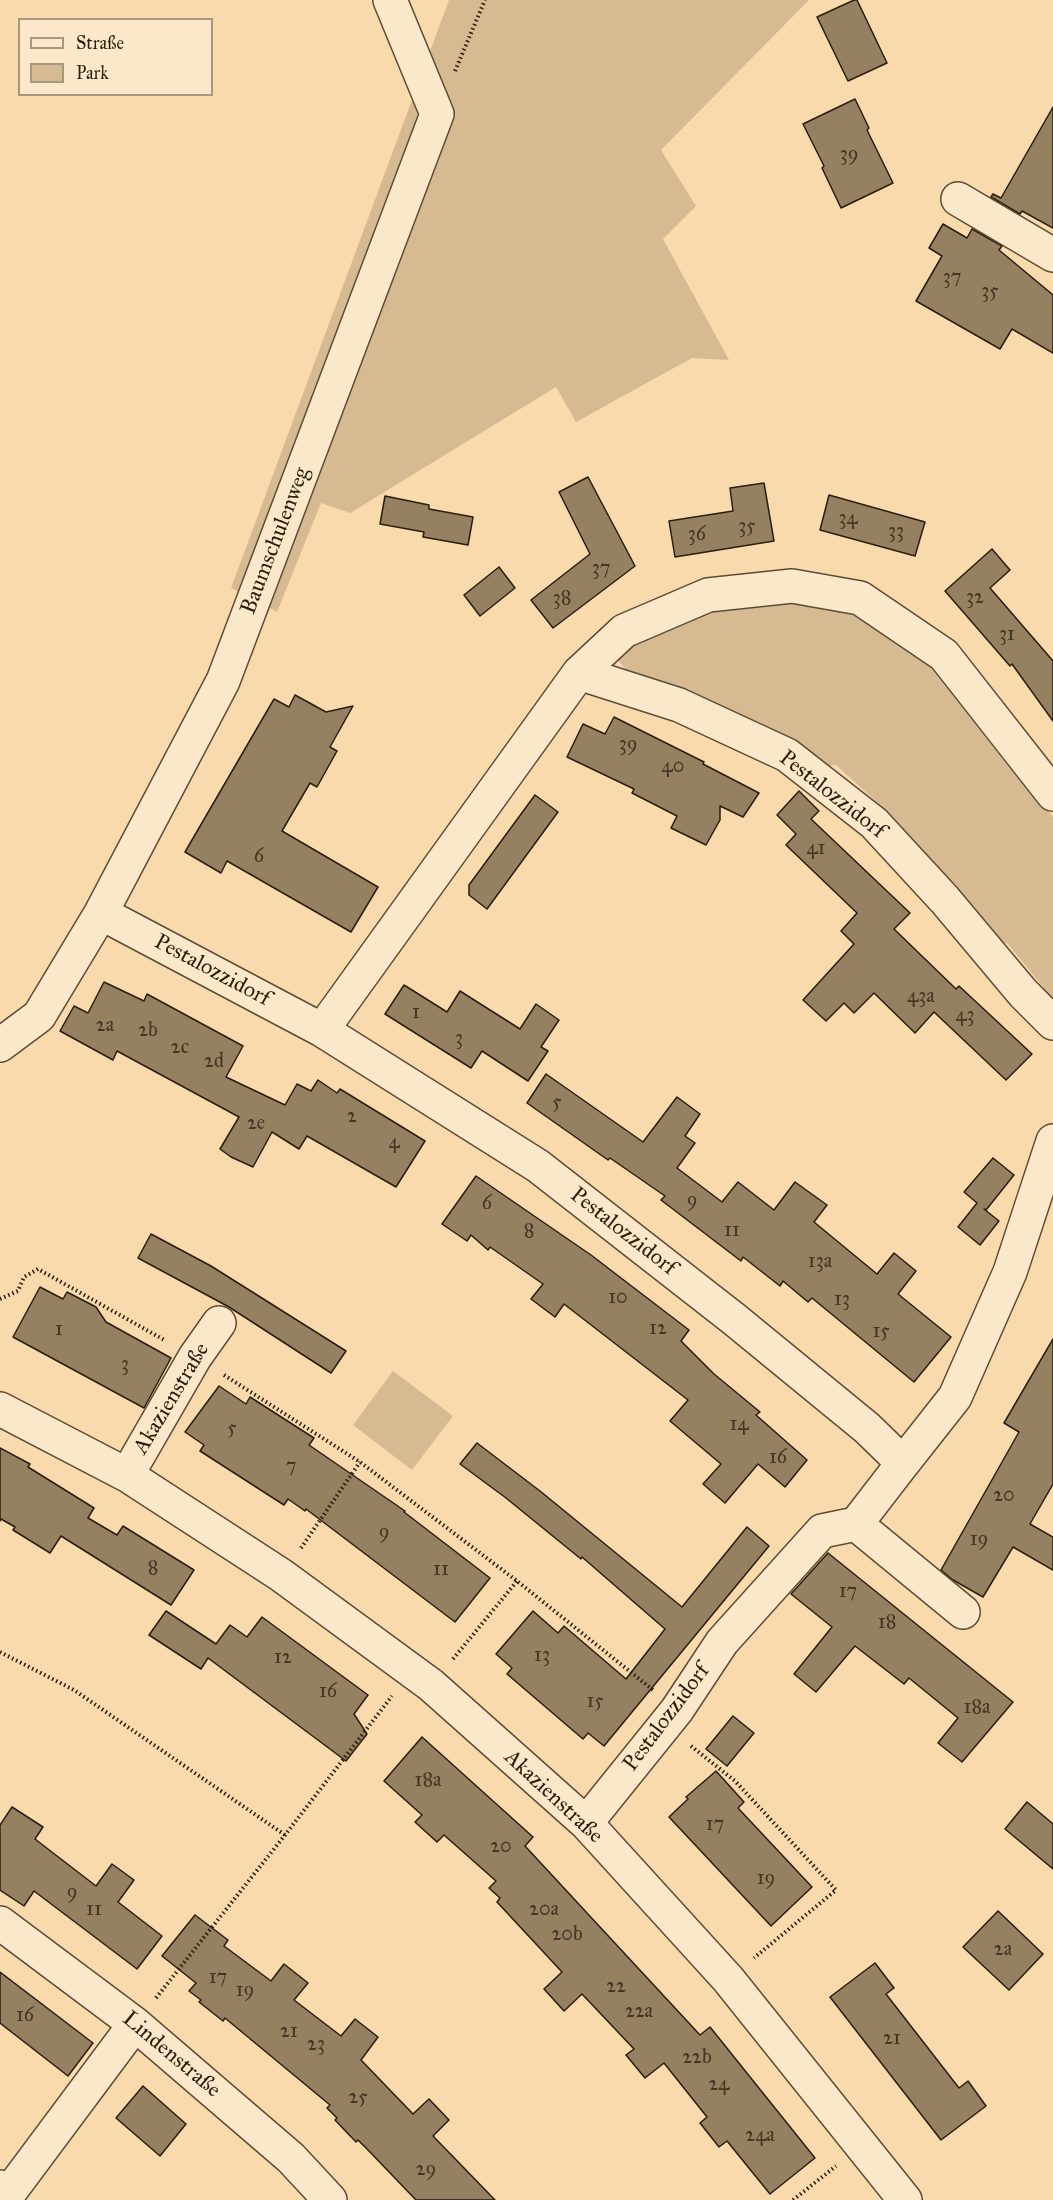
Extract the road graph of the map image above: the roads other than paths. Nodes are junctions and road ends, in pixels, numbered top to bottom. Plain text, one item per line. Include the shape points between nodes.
1 (390, 0) edge
2 (958, 199) dead end
3 (1053, 255) edge
4 (579, 673) junction
5 (1053, 794) edge
6 (101, 913) junction
7 (1053, 1023) edge
8 (322, 1030) junction
9 (0, 1045) edge
10 (1053, 1141) edge
11 (219, 1323) dead end
12 (0, 1409) edge
13 (903, 1463) junction
14 (127, 1475) junction
15 (856, 1524) junction
16 (963, 1611) dead end
17 (586, 1823) junction
18 (0, 1923) edge
19 (135, 2024) junction
20 (0, 2187) edge
21 (330, 2200) edge
22 (905, 2200) edge

1 - 6 street, Baumschulenweg via 437,114 223,681
2 - 3 street
4 - 5 street via 624,631 708,594 792,586 860,598 944,655
4 - 7 street, Pestalozzidorf via 679,705 787,755 874,823
4 - 8 street
6 - 8 street, Pestalozzidorf
6 - 9 street, Baumschulenweg via 39,1016
8 - 13 street, Pestalozzidorf via 538,1166 735,1319 867,1428
10 - 13 street via 1010,1272 955,1397
11 - 14 street, Akazienstraße
12 - 14 street, Akazienstraße
13 - 15 street
14 - 17 street, Akazienstraße via 281,1575 431,1685
15 - 16 street
15 - 17 street, Pestalozzidorf via 822,1531 722,1642 671,1718
17 - 22 street, Akazienstraße via 728,1979
18 - 19 street, Lindenstraße
19 - 20 street via 9,2193
19 - 21 street, Lindenstraße via 291,2158

